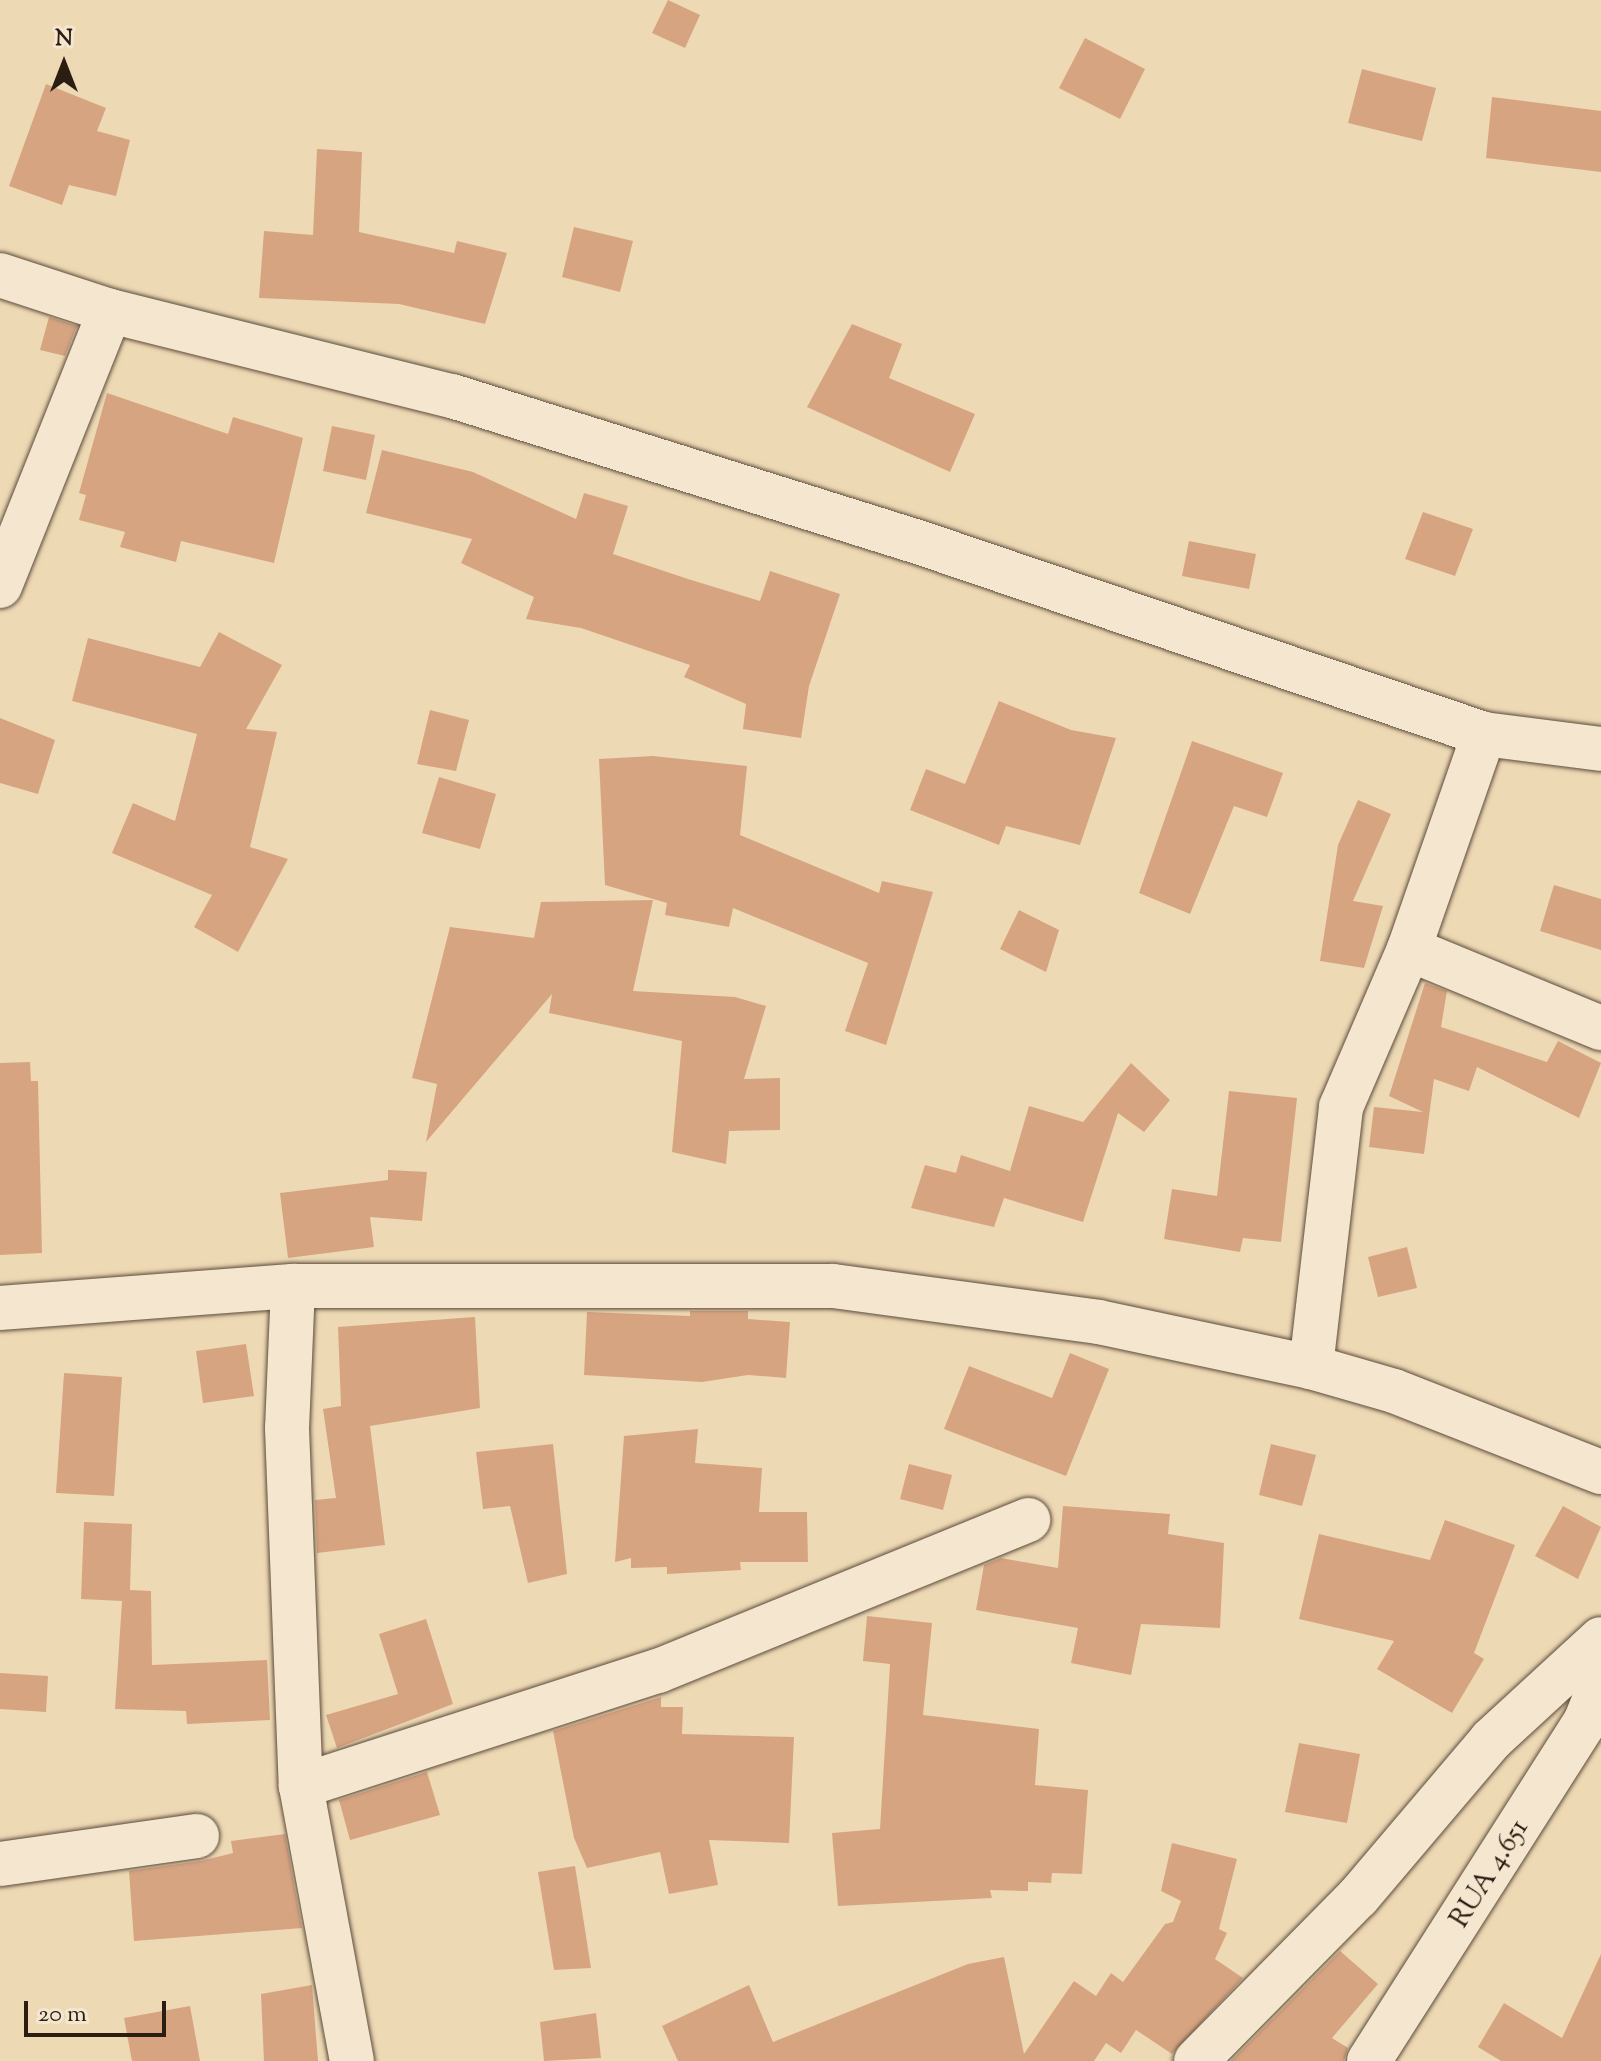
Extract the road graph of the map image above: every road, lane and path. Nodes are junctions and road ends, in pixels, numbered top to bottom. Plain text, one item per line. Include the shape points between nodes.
1 (0, 275) edge
2 (110, 311) junction
3 (0, 586) edge
4 (1484, 734) junction
5 (1601, 749) edge
6 (1409, 949) junction
7 (1601, 1028) edge
8 (293, 1286) junction
9 (0, 1308) edge
10 (1311, 1367) junction
11 (1601, 1472) edge
12 (1028, 1520) dead end
13 (1601, 1639) edge
14 (1601, 1682) edge
15 (301, 1786) junction
16 (197, 1836) dead end
17 (0, 1864) edge
18 (352, 2061) edge
19 (1196, 2061) edge
20 (1369, 2061) edge

1 - 2 street
2 - 3 street
2 - 4 street via 452,396 921,543
4 - 5 street
4 - 6 street
6 - 7 street
6 - 10 street via 1341,1107
8 - 9 street
8 - 10 street via 833,1286 1099,1322
8 - 15 street via 287,1428
10 - 11 street via 1394,1391
12 - 15 street via 658,1671
13 - 19 street via 1491,1740 1358,1897
14 - 20 street, RUA 4.651 via 1586,1720
15 - 18 street
16 - 17 street

